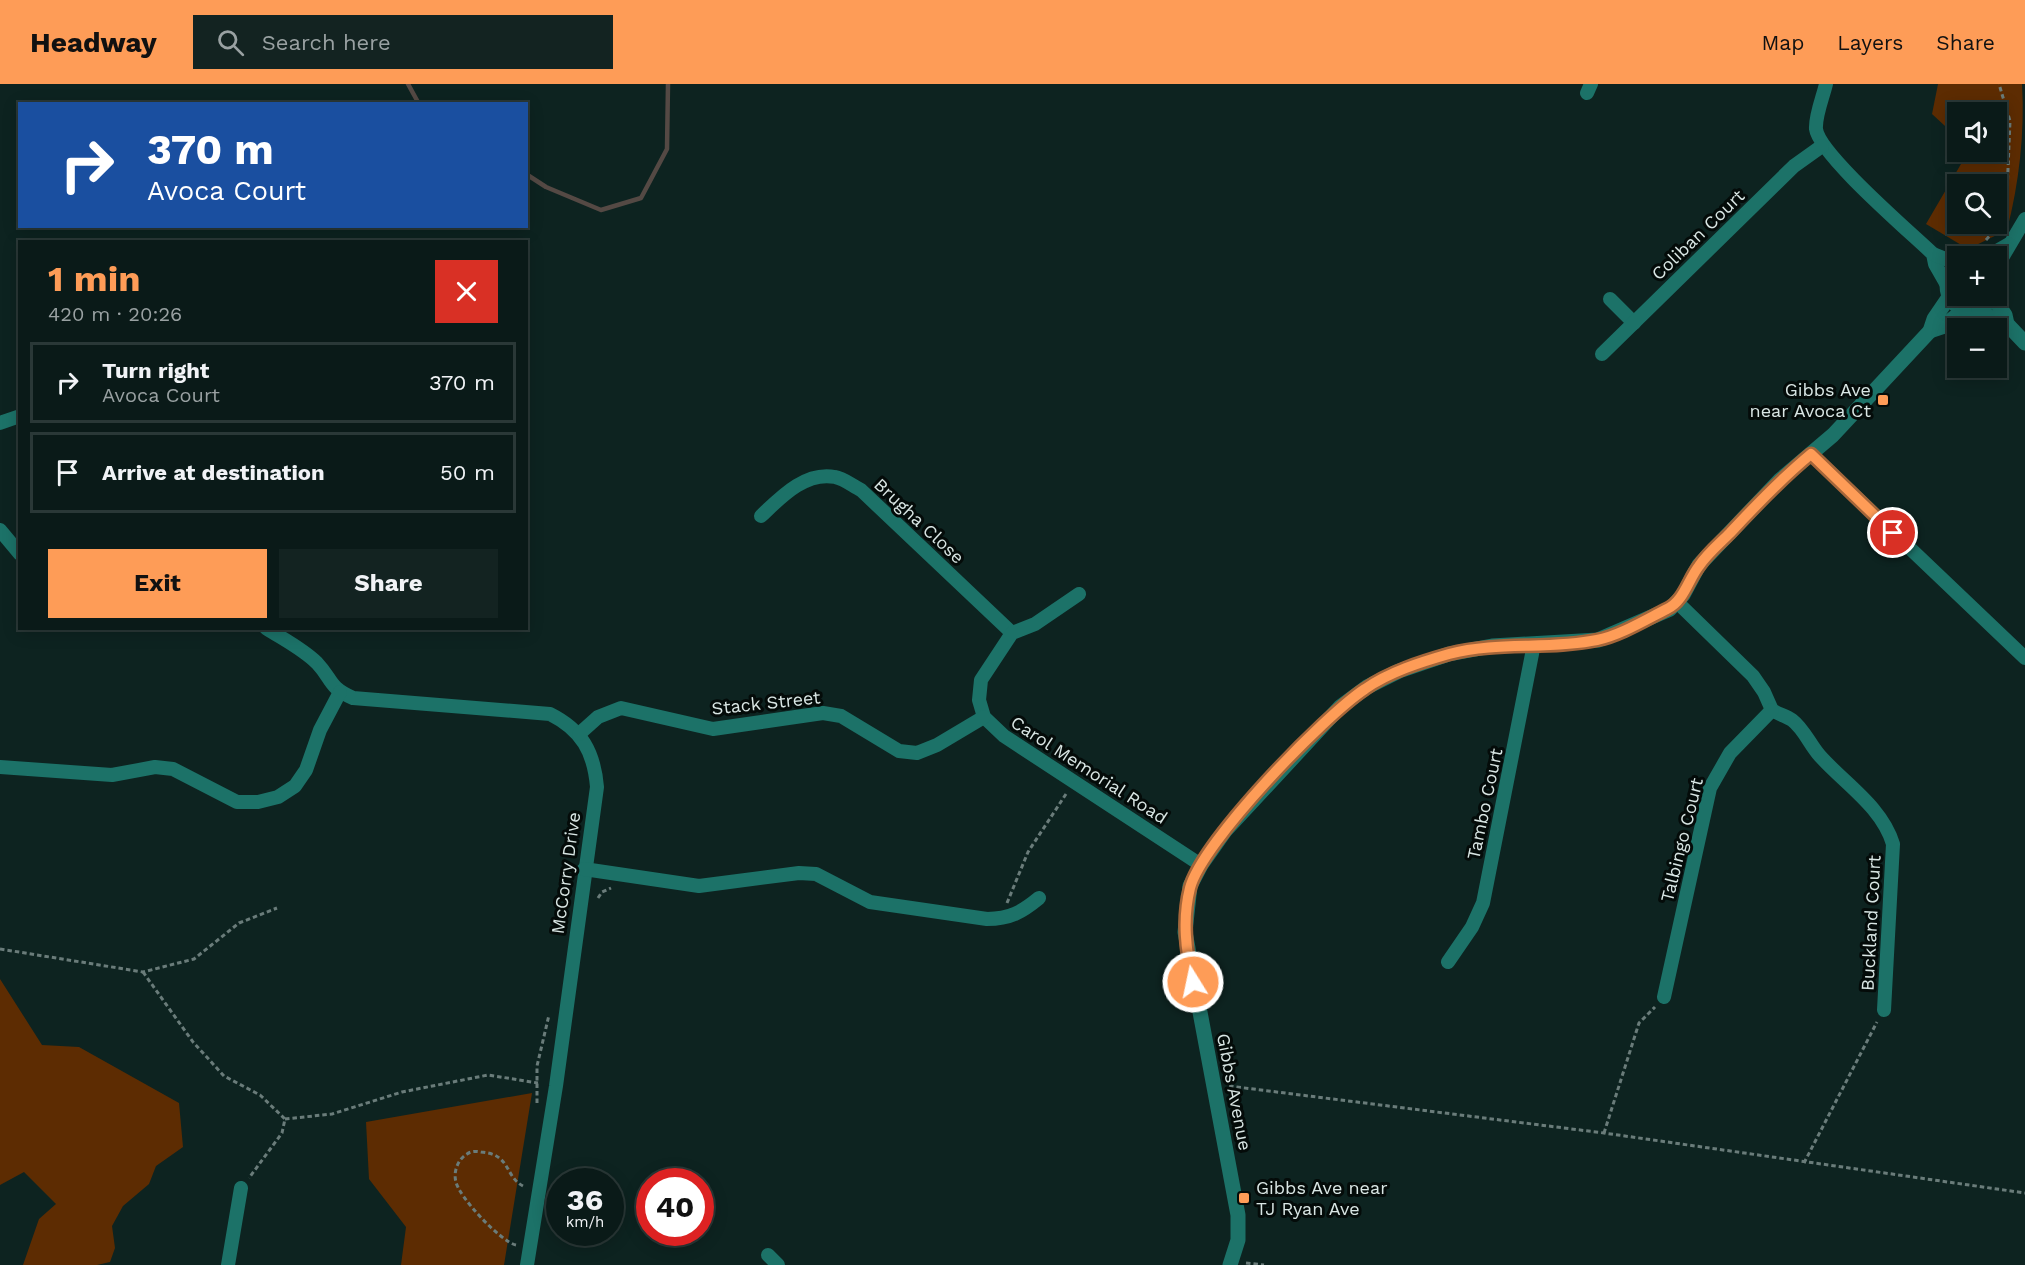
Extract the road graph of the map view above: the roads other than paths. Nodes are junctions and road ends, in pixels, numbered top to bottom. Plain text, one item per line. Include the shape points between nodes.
1 (1826, 84) edge
2 (1822, 146) junction
3 (2025, 219) edge
4 (2009, 244) junction
5 (2006, 246) edge
6 (2007, 248) edge
7 (1933, 254) junction
8 (1947, 258) edge
9 (1947, 289) edge
10 (1947, 293) edge
11 (1610, 299) dead end
12 (1956, 306) edge
13 (1978, 306) edge
14 (1972, 310) junction
15 (1988, 318) edge
16 (1634, 323) junction
17 (2007, 324) edge
18 (1930, 331) junction
19 (2025, 343) edge
20 (1602, 354) dead end
21 (18, 417) edge
22 (0, 423) edge
23 (1811, 454) junction
24 (761, 516) dead end
25 (0, 531) edge
26 (18, 552) edge
27 (1079, 594) dead end
28 (1677, 602) junction
29 (269, 630) edge
30 (1012, 633) junction
31 (1534, 644) junction
32 (2025, 658) edge
33 (340, 692) junction
34 (1772, 710) junction
35 (984, 717) junction
36 (579, 734) junction
37 (0, 767) edge
38 (1201, 865) junction
39 (585, 869) junction
40 (1039, 898) dead end
41 (1448, 962) dead end
42 (1664, 997) road end
43 (1884, 1010) road end
44 (241, 1188) road end
45 (768, 1255) dead end
46 (228, 1265) edge
47 (527, 1265) edge
48 (778, 1265) edge
49 (1230, 1265) edge

1 - 2 street via 1816,128
2 - 7 street
2 - 16 street, Coliban Court via 1794,166
3 - 4 street
4 - 5 street
4 - 6 street
7 - 8 street
7 - 9 street
10 - 18 street
11 - 16 street
12 - 14 street
13 - 14 street
14 - 15 street
14 - 18 street
16 - 20 street, Coliban Court
17 - 19 street
18 - 23 street
21 - 22 street
23 - 28 street via 1780,480 1699,565
23 - 32 street
24 - 30 street, Brugha Close via 794,487 812,478 835,477 861,490
25 - 26 street
27 - 30 street via 1035,624
28 - 31 street, Gibbs Avenue via 1670,609 1598,640
28 - 34 street via 1753,676
29 - 33 street via 317,664
30 - 35 street, Carol Memorial Road via 981,680
31 - 38 street, Gibbs Avenue via 1492,645 1449,654 1367,687 1340,707 1288,760 1225,831
31 - 41 street, Tambo Court via 1483,903
33 - 36 street, McCorry Drive via 353,698 550,714
33 - 37 street via 320,730 306,770 295,786 278,797 258,802 237,802 173,769 155,766 112,775
34 - 42 street, Talbingo Court via 1730,753 1710,788
34 - 43 street, Buckland Court via 1802,729 1821,758 1867,803 1890,833 1893,844
35 - 36 street, Stack Street via 917,753 899,751 840,716 823,713 713,729 621,708 598,717
35 - 38 street, Carol Memorial Road via 1004,736
36 - 39 street, McCorry Drive via 591,751 597,787
38 - 49 street, Gibbs Avenue via 1190,886 1185,932 1238,1215 1238,1240
39 - 40 street via 699,886 816,874 870,902 987,919 1019,914
39 - 47 street, McCorry Drive
44 - 46 street
45 - 48 street

